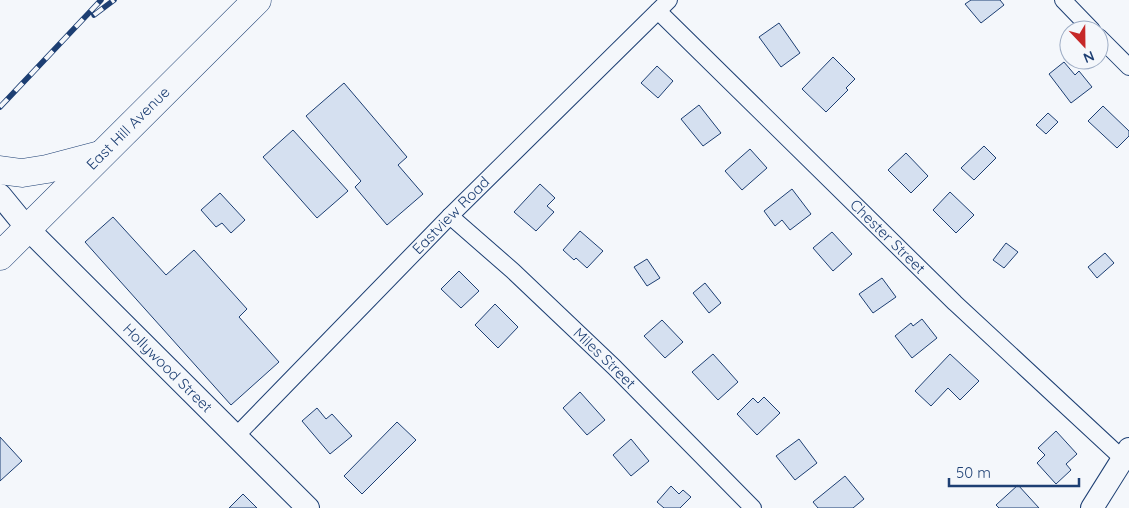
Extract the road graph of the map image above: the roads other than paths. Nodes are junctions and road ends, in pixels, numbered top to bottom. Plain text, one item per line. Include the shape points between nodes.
1 (257, 0) edge
2 (1063, 0) edge
3 (663, 6) edge
4 (1082, 20) edge
5 (1109, 47) edge
6 (1129, 67) edge
7 (101, 155) junction
8 (0, 170) edge
9 (0, 195) edge
10 (450, 216) junction
11 (27, 228) junction
12 (0, 256) edge
13 (236, 436) junction
14 (1126, 454) edge
15 (308, 508) edge
16 (753, 508) edge
17 (1092, 508) edge

1 - 7 highway, East Hill Avenue
2 - 4 street
3 - 10 street, Eastview Road
3 - 14 street, Chester Street via 955,303
5 - 6 street
7 - 8 highway via 47,169
7 - 11 highway, East Hill Avenue
9 - 11 street, Hollywood Street
10 - 13 street, Eastview Road
10 - 16 street, Miles Street via 607,360
11 - 12 highway, East Hill Avenue
11 - 13 street, Hollywood Street
13 - 15 street, Hollywood Street
14 - 17 street

